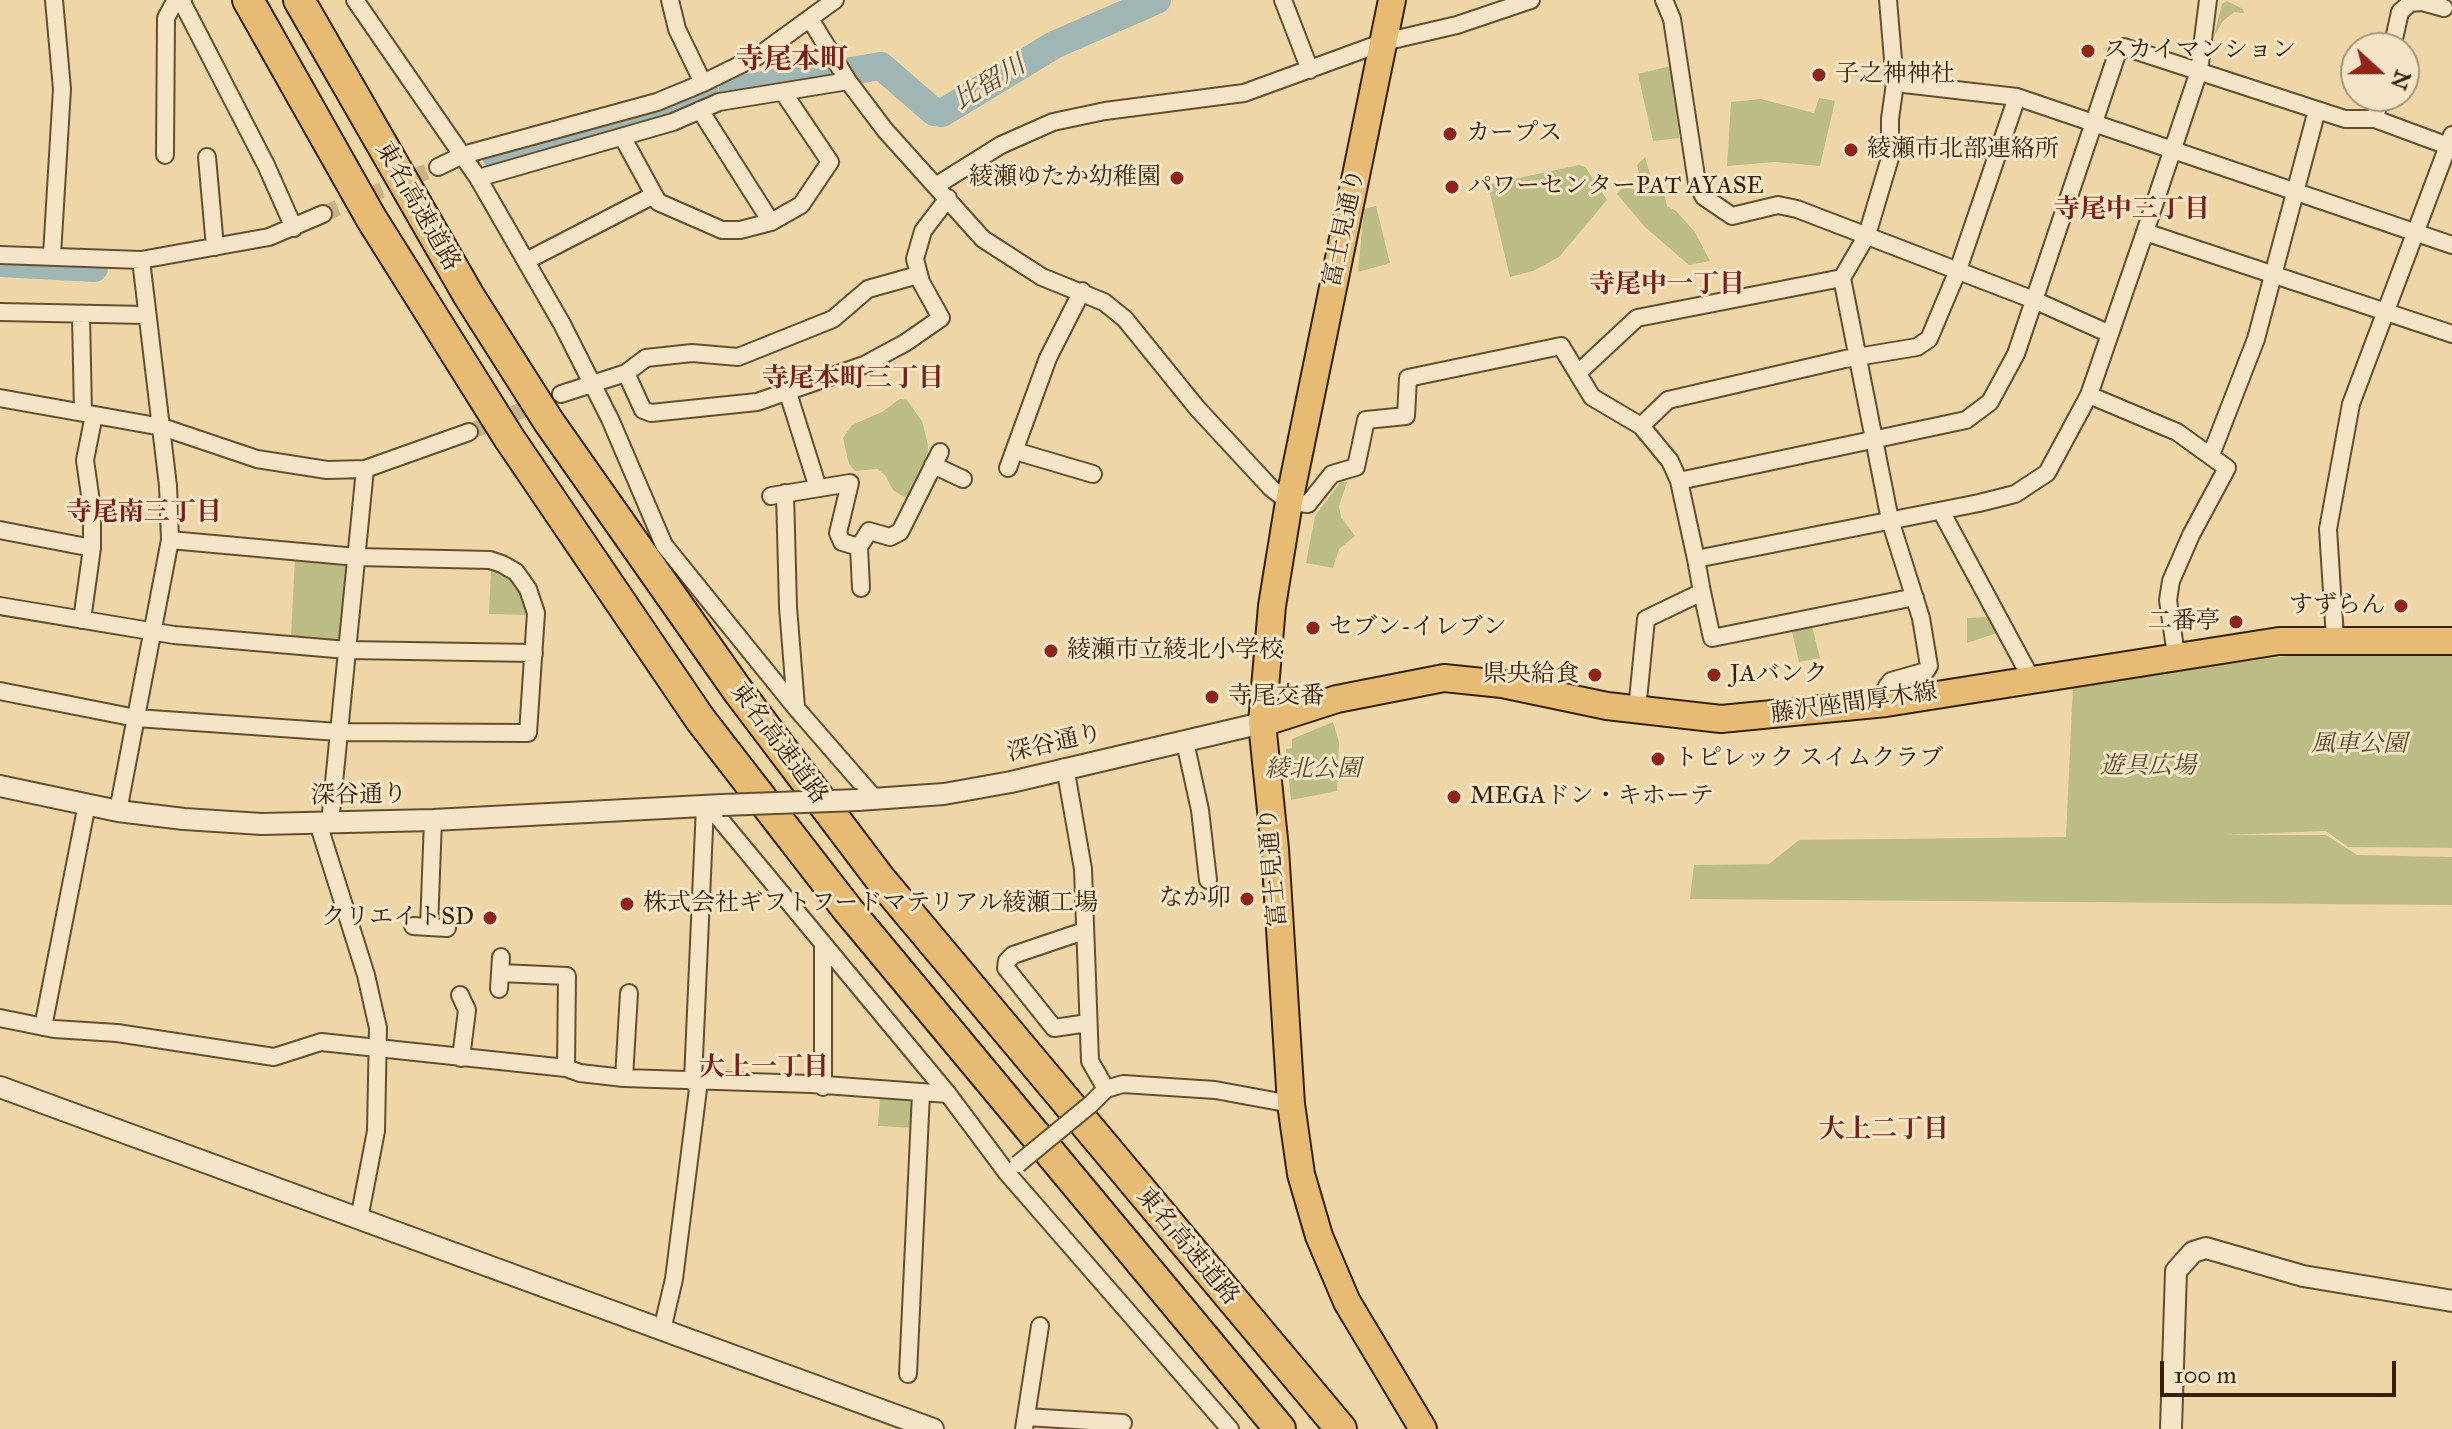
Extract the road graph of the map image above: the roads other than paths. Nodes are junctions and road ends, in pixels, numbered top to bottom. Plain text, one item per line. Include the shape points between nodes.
1 (54, 0) edge
2 (248, 0) edge
3 (299, 0) edge
4 (355, 0) edge
5 (670, 0) edge
6 (835, 0) edge
7 (1283, 0) edge
8 (1392, 0) edge
9 (1531, 0) edge
10 (1664, 0) edge
11 (1888, 0) edge
12 (2208, 0) edge
13 (182, 1) edge
14 (2444, 8) dead end
15 (814, 10) edge
16 (2396, 32) edge
17 (1384, 42) junction
18 (1310, 70) junction
19 (2199, 71) junction
20 (845, 75) junction
21 (703, 83) junction
22 (1895, 83) junction
23 (783, 92) junction
24 (2017, 97) junction
25 (700, 110) junction
26 (2317, 110) junction
27 (2377, 112) edge
28 (2375, 119) junction
29 (2092, 124) junction
30 (623, 138) junction
31 (2450, 141) edge
32 (2173, 150) junction
33 (165, 155) dead end
34 (463, 155) junction
35 (207, 157) dead end
36 (438, 167) tunnel mouth
37 (478, 178) junction
38 (2295, 190) junction
39 (942, 191) junction
40 (654, 195) junction
41 (323, 214) tunnel mouth
42 (771, 222) junction
43 (294, 228) junction
44 (2145, 232) junction
45 (2416, 233) junction
46 (1867, 235) junction
47 (2452, 245) edge
48 (215, 247) junction
49 (0, 255) edge
50 (52, 255) junction
51 (141, 260) junction
52 (526, 261) junction
53 (1958, 270) junction
54 (2274, 273) junction
55 (918, 275) junction
56 (1842, 278) junction
57 (1082, 291) junction
58 (2034, 300) junction
59 (2384, 310) junction
60 (0, 312) edge
61 (81, 315) junction
62 (146, 315) junction
63 (2110, 334) junction
64 (2452, 334) edge
65 (1856, 357) junction
66 (626, 373) junction
67 (1578, 373) junction
68 (591, 383) junction
69 (788, 393) junction
70 (561, 394) tunnel mouth
71 (2089, 395) junction
72 (0, 398) edge
73 (89, 414) junction
74 (1641, 426) junction
75 (162, 427) junction
76 (469, 432) tunnel mouth
77 (1873, 439) junction
78 (1015, 451) junction
79 (2211, 455) junction
80 (1008, 468) dead end
81 (365, 469) junction
82 (1093, 474) dead end
83 (963, 479) dead end
84 (1679, 481) junction
85 (818, 488) junction
86 (1289, 502) junction
87 (1941, 511) junction
88 (1890, 520) junction
89 (0, 530) edge
90 (170, 540) junction
91 (859, 547) junction
92 (92, 548) junction
93 (357, 557) junction
94 (1696, 559) junction
95 (861, 588) dead end
96 (1702, 592) junction
97 (1915, 597) junction
98 (0, 606) edge
99 (82, 620) junction
100 (151, 632) junction
101 (2335, 638) junction
102 (2452, 641) edge
103 (347, 650) junction
104 (534, 653) junction
105 (2176, 655) junction
106 (2031, 678) junction
107 (0, 691) edge
108 (1886, 703) junction
109 (796, 708) junction
110 (1637, 710) junction
111 (136, 718) junction
112 (1262, 723) junction
113 (339, 732) junction
114 (1185, 742) junction
115 (1065, 767) junction
116 (0, 786) edge
117 (867, 800) junction
118 (87, 804) junction
119 (712, 806) junction
120 (118, 811) junction
121 (433, 820) junction
122 (324, 823) junction
123 (1208, 880) dead end
124 (430, 927) dead end
125 (1084, 931) junction
126 (823, 945) junction
127 (500, 973) dead end
128 (629, 993) dead end
129 (460, 995) dead end
130 (0, 1018) edge
131 (1088, 1023) junction
132 (43, 1027) junction
133 (378, 1050) junction
134 (461, 1058) junction
135 (566, 1068) junction
136 (624, 1078) junction
137 (693, 1080) junction
138 (0, 1087) edge
139 (823, 1087) junction
140 (1106, 1089) junction
141 (921, 1093) junction
142 (948, 1094) junction
143 (1291, 1104) junction
144 (1013, 1168) junction
145 (359, 1219) junction
146 (2452, 1301) edge
147 (1040, 1326) dead end
148 (662, 1330) junction
149 (908, 1374) dead end
150 (1123, 1421) edge
151 (1025, 1423) edge
152 (933, 1429) edge
153 (1230, 1429) edge
154 (1280, 1429) edge
155 (1341, 1429) edge
156 (1423, 1429) edge
157 (2171, 1429) edge

1 - 50 street via 62,89
2 - 154 highway, 東名高速道路 via 387,244 509,438 700,719 858,922
3 - 155 highway, 東名高速道路 via 469,296 593,486 738,691 881,880
4 - 34 street
5 - 21 street via 677,29
6 - 15 street
7 - 18 street
8 - 17 main road, 富士見通り
9 - 17 street
10 - 46 street via 1672,19 1697,183 1704,197 1732,216 1778,205
11 - 22 street
12 - 19 street
13 - 33 street via 168,10 166,18
13 - 43 street
14 - 16 street via 2410,3 2400,12
15 - 20 street
15 - 21 street via 758,56
17 - 18 street
17 - 86 main road, 富士見通り
18 - 39 street via 1244,93 1053,122 1001,145
19 - 26 street
19 - 29 street via 2124,47 2118,51
19 - 32 street
20 - 23 street
20 - 39 street via 885,130
21 - 34 street via 604,119
22 - 24 street
22 - 46 street via 1890,158
23 - 25 street
23 - 42 street via 830,162 801,205
24 - 29 street
24 - 53 street
25 - 30 street
25 - 42 street
26 - 28 street via 2345,119
26 - 38 street
27 - 28 street
28 - 31 street
29 - 32 street
29 - 58 street
30 - 37 street
30 - 40 street
31 - 45 street
32 - 38 street
32 - 44 street
34 - 36 street
34 - 37 street
35 - 48 street
37 - 52 street
38 - 45 street
38 - 54 street
39 - 55 street via 918,244
39 - 57 street via 996,249 1042,277
40 - 42 street via 658,202 722,230
40 - 52 street
41 - 43 street
43 - 48 street
44 - 54 street
44 - 63 street
45 - 47 street
45 - 59 street
46 - 53 street
46 - 56 street
48 - 51 street
49 - 50 street
50 - 51 street
51 - 62 street
52 - 68 street
53 - 58 street
53 - 65 street via 1929,339 1917,347
54 - 59 street
54 - 79 street via 2256,339
55 - 66 street via 868,289 833,319 738,357 674,354 646,358
55 - 69 street via 941,318 864,365
56 - 65 street
56 - 67 street via 1637,318
57 - 78 street via 1048,358
57 - 86 street via 1125,319 1197,408
58 - 63 street
58 - 77 street via 2016,354 1990,402 1966,420
59 - 64 street
59 - 101 street via 2351,404 2328,529
60 - 61 street
61 - 62 street
61 - 73 street
62 - 75 street
63 - 71 street
65 - 74 street via 1668,400
65 - 77 street
66 - 68 street
66 - 69 street via 643,410 651,413 757,402
67 - 74 street via 1592,397
67 - 86 street via 1561,346 1408,378 1406,416 1366,420 1356,467 1332,474 1308,504
68 - 70 street
68 - 109 street via 664,545
69 - 85 street
71 - 79 street via 2161,424
71 - 87 street via 2047,473 2015,494
72 - 73 street
73 - 75 street
73 - 92 street via 85,460
74 - 84 street
75 - 81 street via 257,459 327,470
75 - 90 street
76 - 81 street
77 - 84 street
77 - 88 street
78 - 80 street
78 - 82 street
79 - 105 street via 2227,468 2171,581 2168,600
81 - 93 street
83 - 91 street via 936,459 900,532 890,537 869,531
84 - 94 street
85 - 91 street via 850,483 838,533 842,542
85 - 109 street via 778,494
86 - 112 main road, 富士見通り via 1272,606
87 - 88 street
87 - 106 street
88 - 94 street
88 - 97 street
89 - 92 street
90 - 93 street
90 - 100 street
91 - 95 street
92 - 99 street
93 - 103 street
93 - 104 street via 502,564 528,589 536,613
94 - 96 street
96 - 97 street via 1712,638
96 - 110 street via 1646,619
97 - 108 street via 1929,666 1891,681
98 - 99 street
99 - 100 street
100 - 103 street
100 - 111 street
101 - 102 main road, 藤沢座間厚木線
101 - 105 main road, 藤沢座間厚木線
103 - 104 street
103 - 113 street
104 - 113 street via 528,733
105 - 106 main road, 藤沢座間厚木線
106 - 108 main road, 藤沢座間厚木線
107 - 111 street
108 - 110 main road, 藤沢座間厚木線 via 1721,719
109 - 117 street
110 - 112 main road, 藤沢座間厚木線 via 1444,678 1337,699
111 - 113 street
111 - 120 street
112 - 114 street, 深谷通り
112 - 143 main road, 富士見通り
113 - 122 street
114 - 115 street, 深谷通り
114 - 123 street
115 - 117 street, 深谷通り via 944,794
115 - 125 street via 1083,869
116 - 118 street, 深谷通り
117 - 119 street, 深谷通り, bridge
118 - 120 street, 深谷通り
118 - 132 street
119 - 121 street, 深谷通り
119 - 126 street
119 - 137 street
120 - 122 street, 深谷通り via 200,820
121 - 122 street, 深谷通り
121 - 124 street
122 - 133 street via 366,975
125 - 131 street
125 - 131 street via 1013,955 1006,968 1054,1028
126 - 139 street
126 - 142 street
127 - 135 street via 567,976
128 - 136 street
129 - 134 street via 467,1010
130 - 132 street
131 - 140 street via 1090,1061
132 - 133 street via 274,1057 321,1042
133 - 134 street
133 - 145 street via 376,1131
134 - 135 street
135 - 136 street
136 - 137 street
137 - 139 street
137 - 148 street via 698,1089 674,1279
138 - 145 street
139 - 141 street
140 - 143 street via 1123,1084 1201,1089
140 - 144 street, bridge
141 - 142 street
141 - 149 street
142 - 144 street
143 - 156 main road, 富士見通り via 1301,1174 1319,1236 1347,1302
144 - 153 street
145 - 148 street
146 - 157 street via 2303,1276 2206,1248 2193,1252 2176,1271
147 - 151 street
148 - 152 street
150 - 151 street

